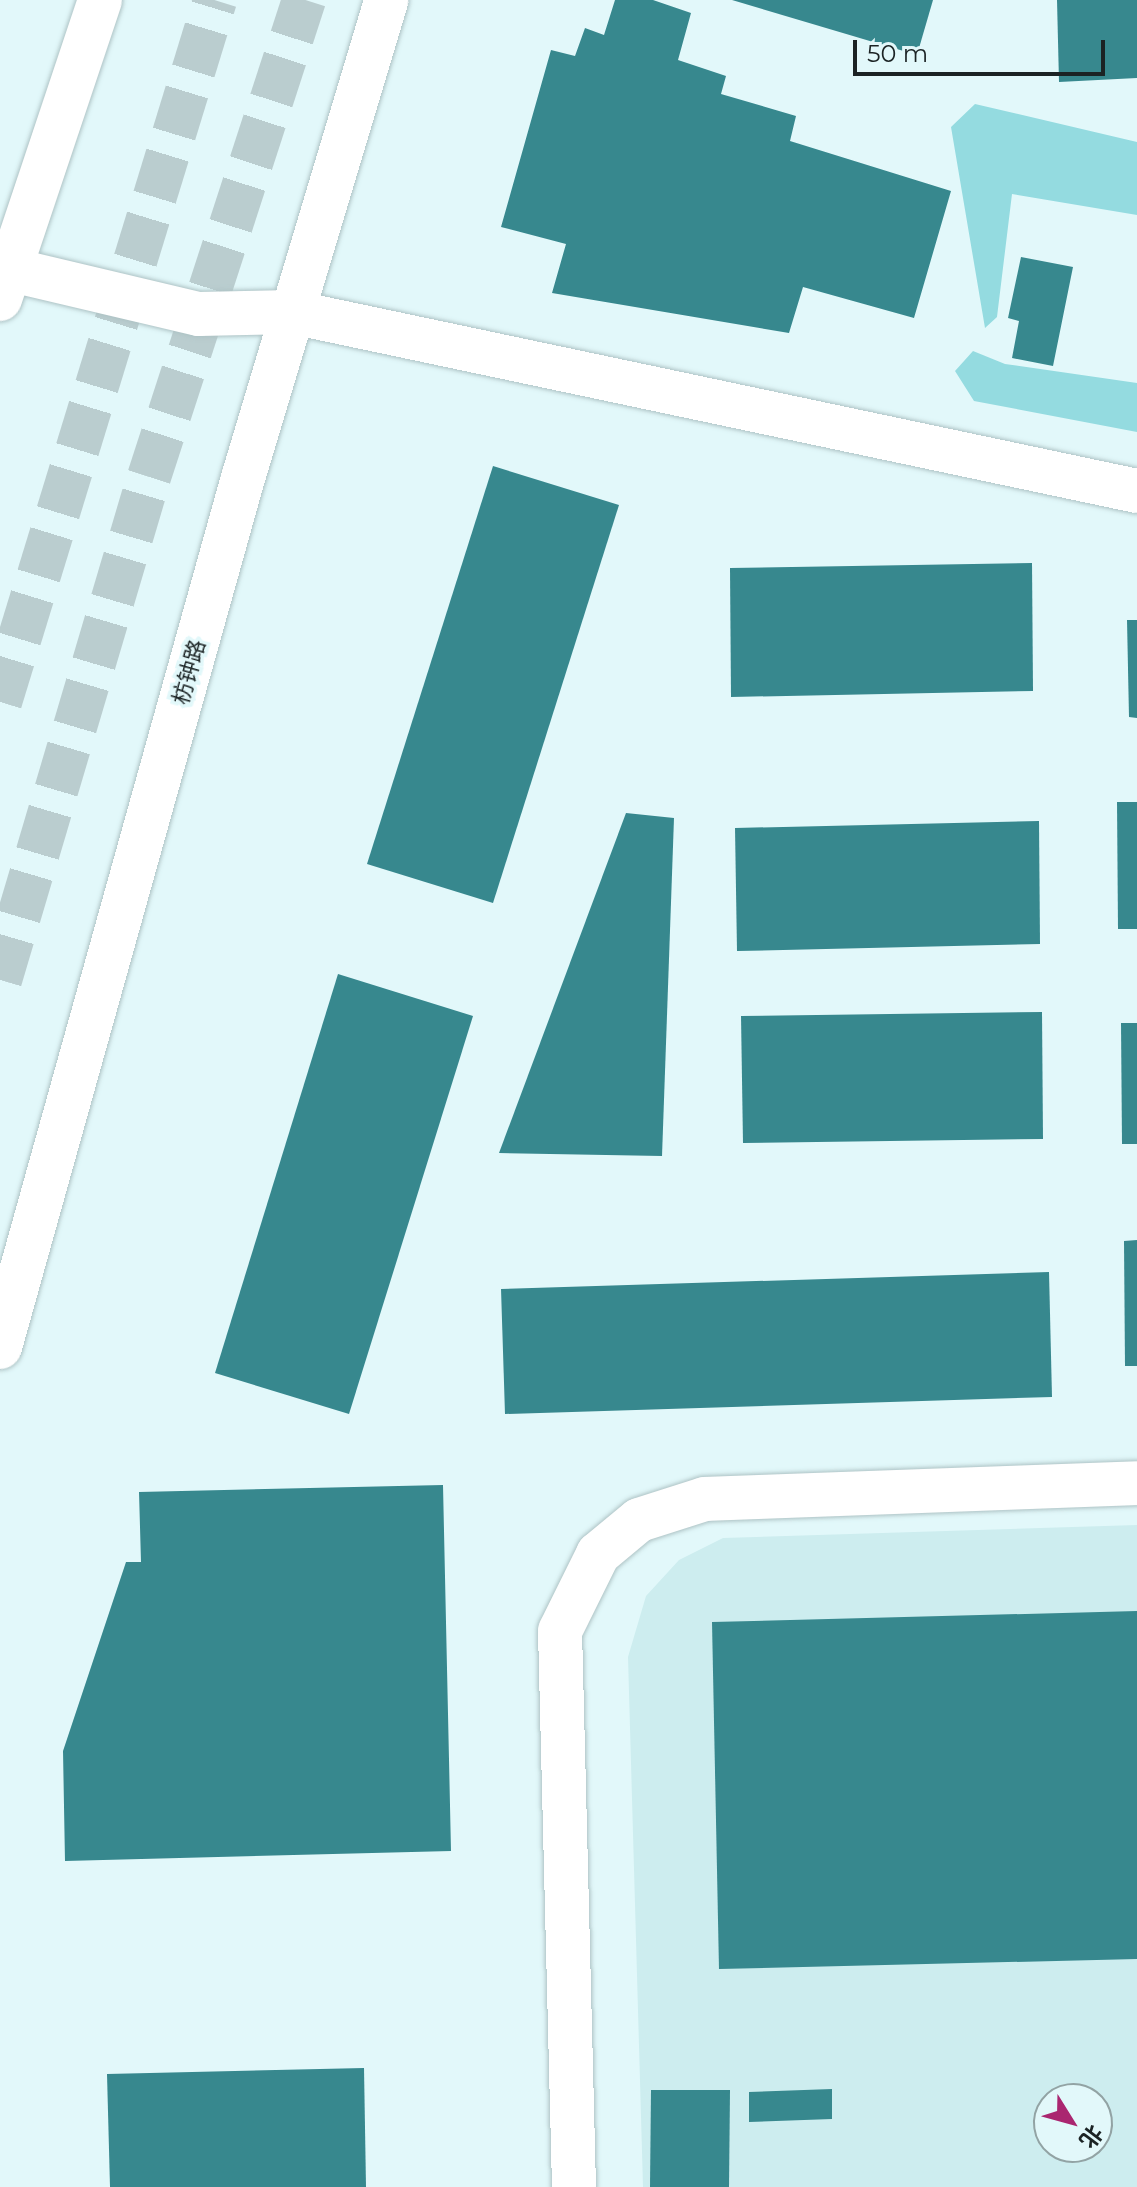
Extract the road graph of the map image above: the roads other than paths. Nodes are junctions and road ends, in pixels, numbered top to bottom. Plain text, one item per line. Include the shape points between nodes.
1 (100, 0) edge
2 (386, 0) edge
3 (4, 284) edge
4 (292, 312) junction
5 (1137, 491) edge
6 (0, 1347) edge
7 (1137, 1483) edge
8 (574, 2187) edge

1 - 3 main road
2 - 4 main road, 枋钟路
3 - 4 main road via 199,314
4 - 5 main road
4 - 6 main road, 枋钟路
7 - 8 main road via 705,1499 639,1520 598,1554 560,1631

